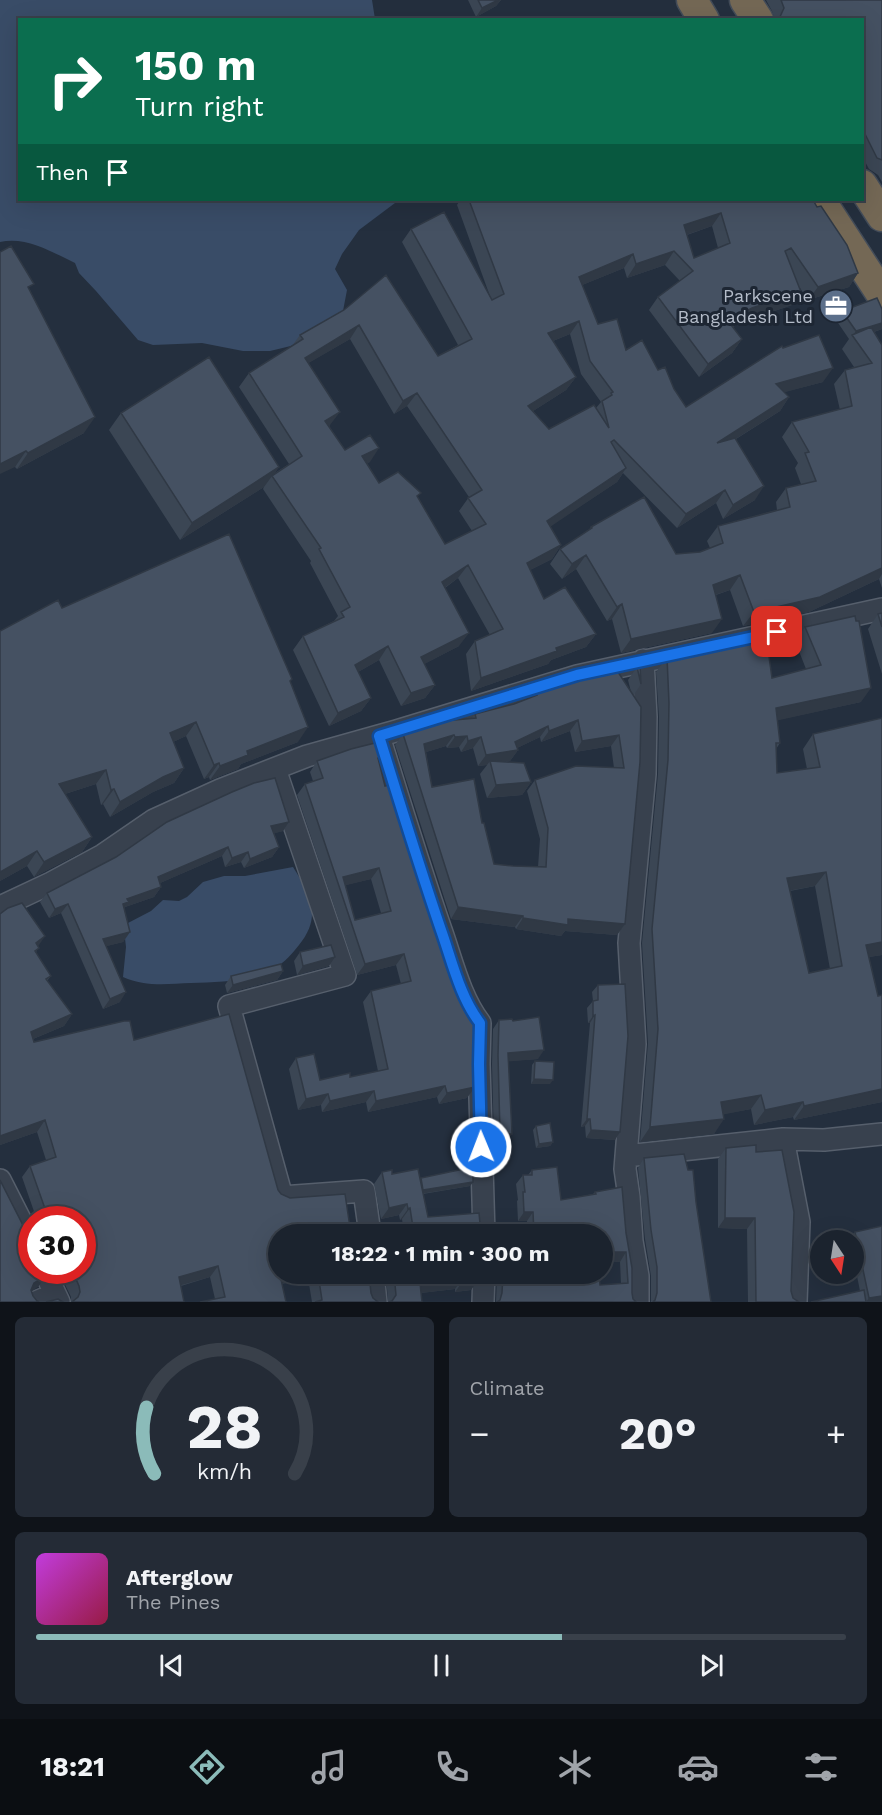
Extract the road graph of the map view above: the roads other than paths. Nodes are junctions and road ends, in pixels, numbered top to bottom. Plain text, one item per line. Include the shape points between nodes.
1 (692, 0) edge
2 (745, 0) edge
3 (703, 18) edge
4 (757, 18) edge
5 (864, 188) edge
6 (821, 201) edge
7 (882, 216) edge
8 (882, 295) edge
9 (882, 609) edge
10 (643, 660) junction
11 (379, 736) junction
12 (274, 769) junction
13 (0, 907) edge
14 (882, 1134) edge
15 (783, 1139) junction
16 (626, 1156) junction
17 (0, 1180) edge
18 (18, 1213) edge
19 (369, 1224) edge
20 (484, 1224) edge
21 (47, 1284) edge
22 (375, 1284) edge
23 (484, 1284) edge
24 (50, 1299) edge
25 (376, 1302) edge
26 (483, 1302) edge
27 (638, 1302) edge
28 (796, 1302) edge

1 - 3 highway
2 - 4 highway
5 - 7 highway
6 - 8 highway
9 - 10 street
10 - 11 street via 577,675
10 - 16 street via 645,774 629,943 635,1044
11 - 12 street
11 - 20 street via 456,974 470,1011 480,1023
12 - 13 street via 154,820 103,855
12 - 19 street via 345,975 229,1006 282,1197 364,1191
14 - 15 street via 824,1140
15 - 16 street
15 - 28 street via 799,1222
16 - 27 street
17 - 18 street
21 - 24 street
22 - 25 street
23 - 26 street

